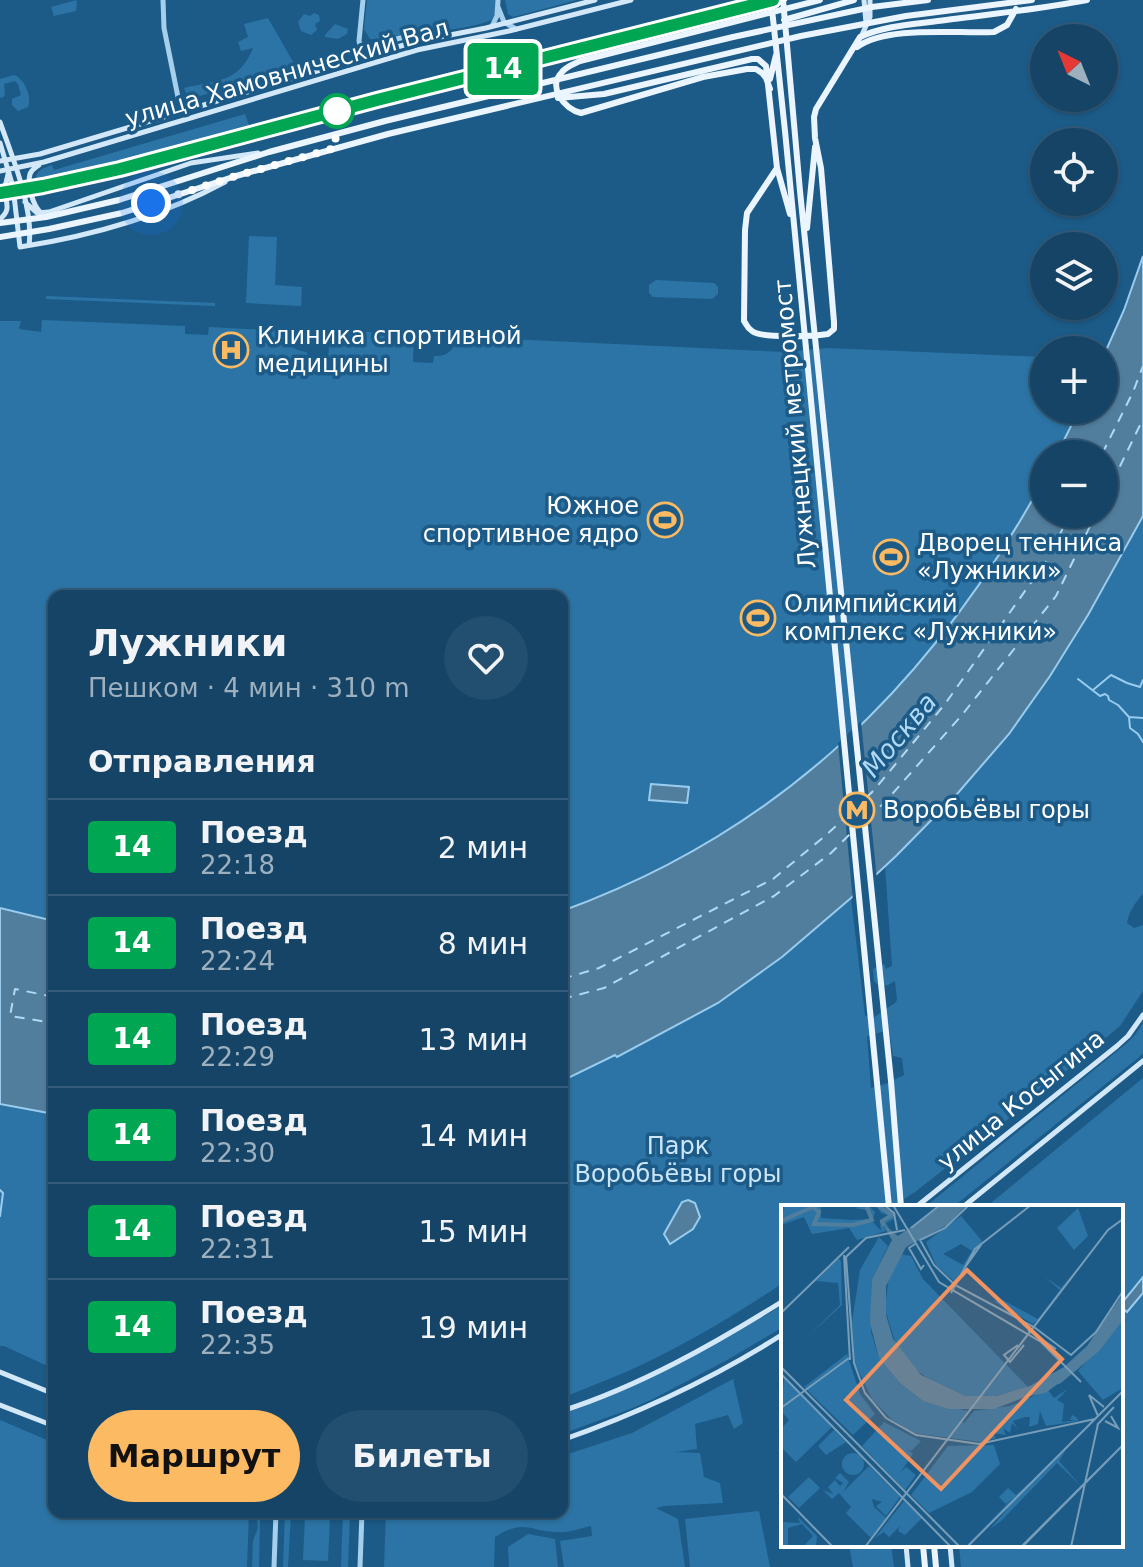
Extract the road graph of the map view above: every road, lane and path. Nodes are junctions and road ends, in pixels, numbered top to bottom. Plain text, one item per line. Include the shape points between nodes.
1 (163, 0) edge
2 (363, 0) edge
3 (595, 0) edge
4 (631, 0) edge
5 (771, 0) edge
6 (783, 0) edge
7 (820, 0) edge
8 (854, 0) edge
9 (864, 0) edge
10 (870, 0) edge
11 (928, 0) edge
12 (1017, 0) edge
13 (1032, 0) edge
14 (1087, 0) edge
15 (498, 3) edge
16 (508, 22) junction
17 (492, 26) junction
18 (865, 28) junction
19 (516, 29) junction
20 (457, 33) junction
21 (733, 37) junction
22 (860, 37) junction
23 (777, 51) junction
24 (851, 51) junction
25 (769, 86) junction
26 (532, 100) junction
27 (181, 112) junction
28 (0, 122) edge
29 (815, 138) junction
30 (0, 143) edge
31 (269, 152) junction
32 (13, 159) junction
33 (3, 161) edge
34 (44, 162) junction
35 (16, 168) junction
36 (777, 168) junction
37 (0, 171) edge
38 (8, 171) junction
39 (236, 176) junction
40 (25, 202) junction
41 (45, 213) junction
42 (0, 221) edge
43 (794, 232) junction
44 (0, 237) edge
45 (29, 245) junction
46 (806, 247) junction
47 (1143, 1015) edge
48 (1143, 1061) edge
49 (889, 1205) edge
50 (901, 1205) edge
51 (918, 1205) edge
52 (965, 1205) edge
53 (781, 1302) edge
54 (781, 1335) edge
55 (0, 1372) edge
56 (48, 1392) edge
57 (0, 1405) edge
58 (568, 1409) edge
59 (48, 1424) edge
60 (568, 1438) edge
61 (276, 1518) edge
62 (362, 1518) edge
63 (906, 1547) edge
64 (923, 1547) edge
65 (934, 1547) edge
66 (950, 1547) edge
67 (274, 1567) edge
68 (360, 1567) edge
69 (908, 1567) edge
70 (925, 1567) edge
71 (936, 1567) edge
72 (952, 1567) edge

1 - 27 street
2 - 20 street via 360,45
3 - 16 main road, улица Хамовнический Вал
4 - 19 main road, улица Хамовнический Вал
5 - 23 main road
6 - 46 main road
7 - 25 main road via 580,61 561,73 556,88 566,106 581,113 747,69 762,73
8 - 21 main road
9 - 18 main road
10 - 18 main road
11 - 21 main road
12 - 24 main road via 1012,19 998,31 901,33
13 - 26 main road via 801,36
14 - 22 main road
15 - 16 street
15 - 17 street
16 - 17 main road, улица Хамовнический Вал
16 - 19 street
17 - 20 main road, улица Хамовнический Вал
18 - 22 main road
19 - 34 main road, улица Хамовнический Вал via 417,50
20 - 27 main road, улица Хамовнический Вал
21 - 31 main road
22 - 24 main road
23 - 25 main road
23 - 43 main road
24 - 29 main road via 815,113
25 - 26 main road via 766,66 758,59 604,94
25 - 36 main road
26 - 39 main road
27 - 32 main road, улица Хамовнический Вал
28 - 32 main road
29 - 36 main road via 834,322 828,334 759,334 744,321 747,213
29 - 46 main road
30 - 33 main road
31 - 41 main road via 191,163
31 - 42 main road via 119,200 46,217
32 - 33 main road, улица Хамовнический Вал
32 - 35 main road
33 - 38 main road
34 - 35 main road, улица Хамовнический Вал
34 - 41 main road via 32,171 30,181 35,207
35 - 38 main road, улица Хамовнический Вал
35 - 40 main road
36 - 43 main road
37 - 38 main road, улица Хамовнический Вал
38 - 42 main road via 7,210
38 - 45 main road via 20,247
39 - 44 main road via 122,213
39 - 45 main road via 157,212
40 - 41 main road via 34,212
40 - 45 main road
43 - 49 main road, Лужнецкий метромост
46 - 50 main road, Лужнецкий метромост
47 - 51 main road, улица Косыгина via 1117,1046
48 - 52 main road, улица Косыгина
53 - 58 main road via 660,1370
54 - 60 main road via 638,1412
55 - 56 main road
57 - 59 main road
61 - 67 street
62 - 68 street
63 - 69 main road
64 - 70 main road
65 - 71 main road
66 - 72 main road

